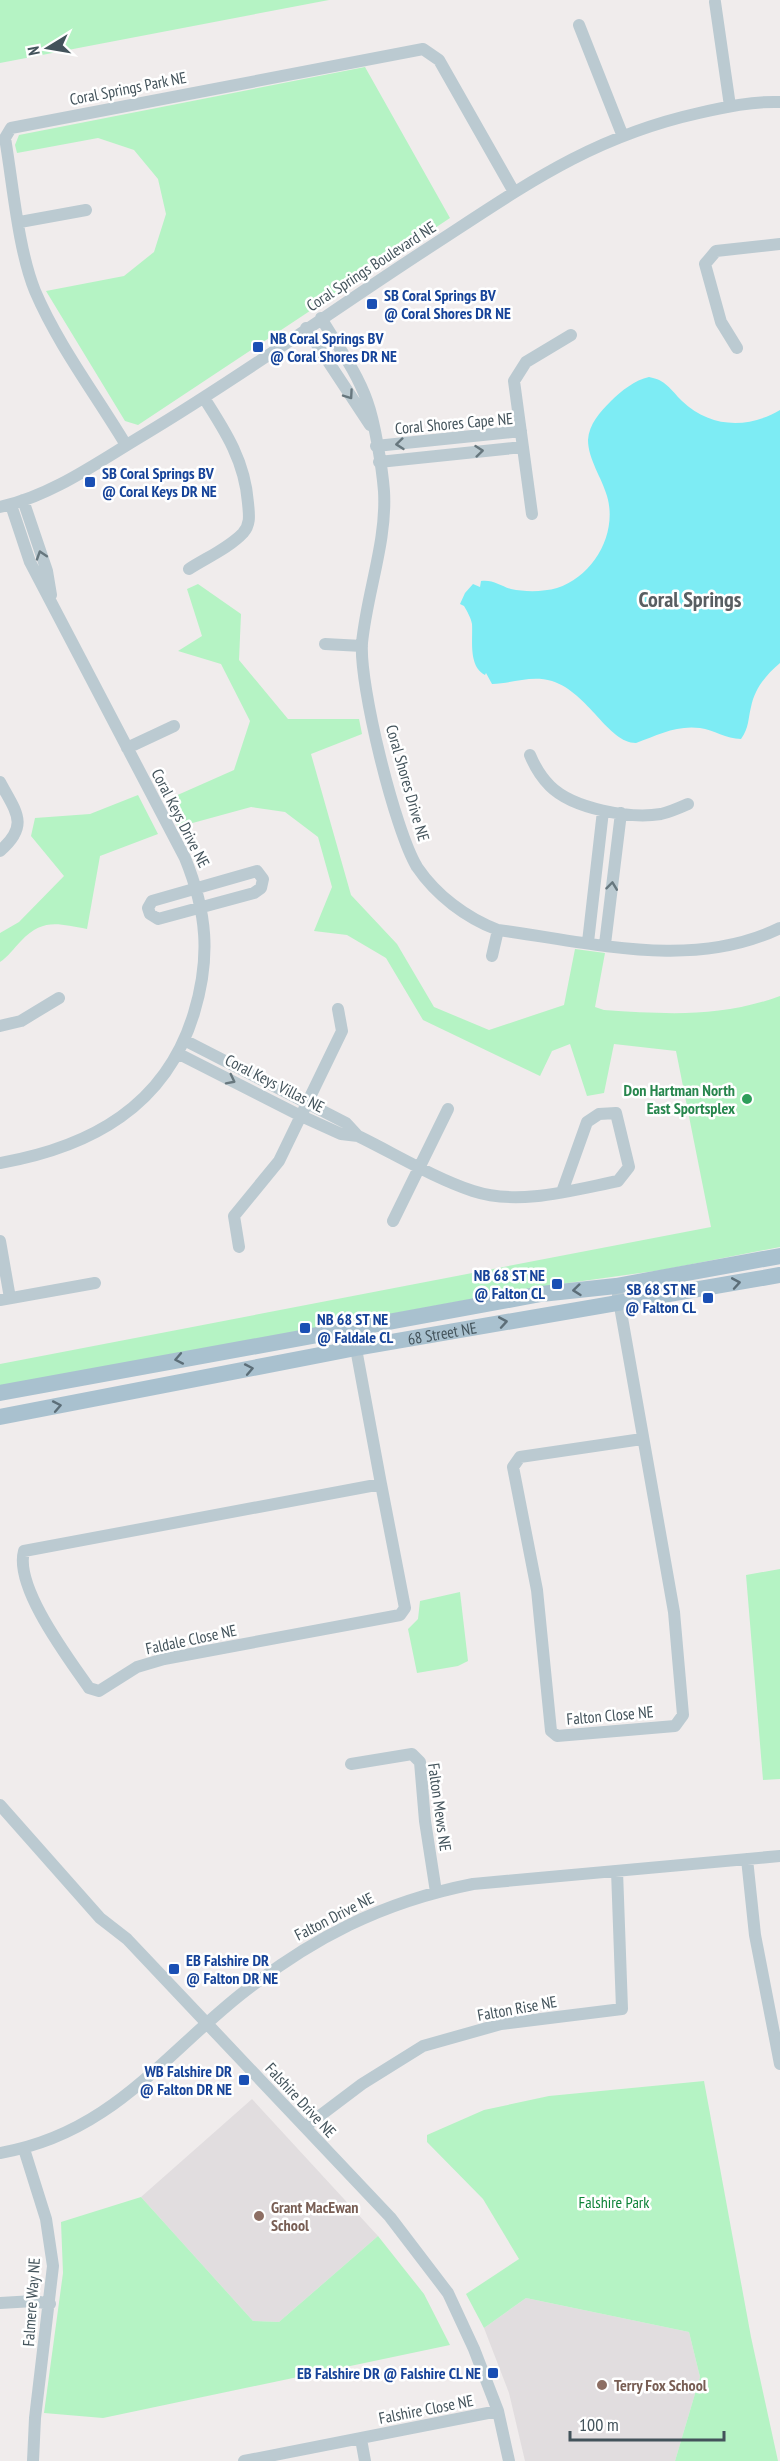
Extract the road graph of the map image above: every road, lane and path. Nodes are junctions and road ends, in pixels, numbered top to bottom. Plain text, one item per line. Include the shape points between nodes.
1 (715, 2) dead end
2 (579, 25) dead end
3 (780, 102) edge
4 (730, 106) junction
5 (622, 134) junction
6 (514, 192) junction
7 (86, 210) dead end
8 (20, 222) junction
9 (780, 244) edge
10 (321, 318) junction
11 (306, 328) junction
12 (571, 335) dead end
13 (737, 348) dead end
14 (204, 398) junction
15 (372, 429) junction
16 (521, 431) junction
17 (126, 445) junction
18 (376, 446) junction
19 (523, 447) junction
20 (379, 462) junction
21 (12, 504) edge
22 (532, 514) dead end
23 (189, 569) dead end
24 (325, 644) dead end
25 (362, 646) junction
26 (174, 726) dead end
27 (127, 748) junction
28 (530, 755) dead end
29 (0, 782) edge
30 (688, 804) dead end
31 (603, 811) junction
32 (621, 813) junction
33 (0, 851) edge
34 (196, 887) junction
35 (202, 907) junction
36 (780, 928) edge
37 (498, 930) junction
38 (588, 942) junction
39 (605, 944) junction
40 (492, 956) dead end
41 (59, 998) dead end
42 (338, 1009) dead end
43 (0, 1026) edge
44 (186, 1041) junction
45 (179, 1054) junction
46 (302, 1109) junction
47 (448, 1109) dead end
48 (0, 1163) edge
49 (418, 1166) junction
50 (562, 1192) junction
51 (393, 1221) dead end
52 (0, 1241) edge
53 (239, 1247) dead end
54 (780, 1256) edge
55 (780, 1275) edge
56 (95, 1283) dead end
57 (616, 1286) junction
58 (5, 1299) edge
59 (619, 1305) junction
60 (352, 1327) junction
61 (356, 1348) junction
62 (0, 1393) edge
63 (0, 1417) edge
64 (642, 1439) junction
65 (381, 1484) junction
66 (351, 1764) dead end
67 (0, 1805) edge
68 (780, 1856) edge
69 (747, 1859) junction
70 (617, 1871) junction
71 (436, 1892) junction
72 (207, 2024) junction
73 (780, 2064) edge
74 (305, 2127) junction
75 (24, 2149) junction
76 (0, 2153) edge
77 (0, 2303) edge
78 (50, 2304) junction
79 (498, 2410) junction
80 (361, 2439) junction
81 (33, 2461) edge
82 (244, 2461) edge
83 (365, 2461) edge
84 (509, 2461) edge

1 - 4 street
2 - 5 street
3 - 4 street, Coral Springs Boulevard NE
4 - 5 street, Coral Springs Boulevard NE
5 - 6 street, Coral Springs Boulevard NE via 558,164
6 - 8 street, Coral Springs Park NE via 439,60 423,49 10,128 5,138
6 - 10 street, Coral Springs Boulevard NE
7 - 8 street
8 - 17 street, Coral Springs Park NE via 28,268 46,315
9 - 13 street via 716,251 705,264 721,322
10 - 11 street, Coral Springs Boulevard NE
10 - 15 street, Coral Shores Drive NE via 364,394
11 - 14 street, Coral Springs Boulevard NE
11 -> 15 street, Coral Shores Drive NE
12 - 16 street via 526,362 516,374
14 - 17 street, Coral Springs Boulevard NE
14 - 23 street via 240,459 247,485 249,521 244,532
15 - 18 street, Coral Shores Drive NE
16 -> 18 street, Coral Shores Cape NE
16 - 19 street, Coral Shores Cape NE
17 - 21 street, Coral Springs Boulevard NE via 62,482
18 - 20 street, Coral Shores Drive NE
20 -> 19 street, Coral Shores Cape NE
19 - 22 street
20 - 25 street, Coral Shores Drive NE via 384,519
21 - 27 street, Coral Keys Drive NE via 30,561
24 - 25 street
25 - 37 street, Coral Shores Drive NE via 373,725 403,835 417,865 434,889 450,902 480,924
26 - 27 street
27 - 34 street, Coral Keys Drive NE
28 - 31 street via 550,787 576,803
29 - 33 street via 20,826
30 - 32 street via 661,814
31 - 32 street
31 - 38 street
39 -> 32 street
34 - 35 street, Coral Keys Drive NE
34 - 35 street via 152,901 150,915 158,919
34 - 35 street via 246,872 257,871 263,879 261,888 254,893
35 - 44 street, Coral Keys Drive NE via 206,943 202,988
36 - 39 street, Coral Shores Drive NE via 746,942 704,950 643,950
37 - 38 street, Coral Shores Drive NE
37 - 40 street
38 - 39 street, Coral Shores Drive NE
41 - 43 street via 21,1021
42 - 46 street via 342,1031
44 - 45 street, Coral Keys Drive NE
44 - 46 street, Coral Keys Villas NE
45 -> 46 street, Coral Keys Villas NE
45 - 48 street, Coral Keys Drive NE via 155,1087 108,1126 64,1147
46 - 49 street, Coral Keys Villas NE via 341,1134 358,1136
46 - 53 street via 279,1161 234,1216
47 - 49 street
49 - 50 street, Coral Keys Villas NE via 474,1191 505,1196
49 - 51 street
50 - 50 street, Coral Keys Villas NE via 618,1181 629,1167 616,1113 599,1114 587,1122
52 - 58 street
54 - 57 main road, 68 Street NE
59 -> 55 main road, 68 Street NE
56 - 58 street
57 - 59 street, Falton Close NE
57 -> 60 main road, 68 Street NE via 542,1294
61 -> 59 main road, 68 Street NE
59 - 64 street, Falton Close NE
60 - 61 street, Faldale Close NE
60 -> 62 main road, 68 Street NE
63 -> 61 main road, 68 Street NE
61 - 65 street, Faldale Close NE
64 - 64 street, Falton Close NE via 520,1457 513,1467 537,1590 551,1731 557,1736 675,1725 683,1715 674,1612
65 - 65 street, Faldale Close NE via 405,1608 400,1615 164,1659 137,1668 99,1691 89,1688 52,1635 36,1605 21,1562 24,1551
66 - 71 street, Falton Mews NE via 412,1754 420,1762 424,1821
67 - 72 street, Falshire Drive NE via 100,1918 127,1939
68 - 69 street, Falton Drive NE
69 - 70 street, Falton Drive NE
69 - 73 street via 755,1935
70 - 71 street, Falton Drive NE via 504,1880
70 - 74 street, Falton Rise NE via 622,2009 501,2024 423,2046 362,2084
71 - 72 street, Falton Drive NE via 384,1908 320,1939 240,1995
72 - 74 street, Falshire Drive NE
72 - 75 street, Falton Drive NE via 123,2099 68,2133
74 - 79 street, Falshire Drive NE via 390,2217 448,2293
75 - 76 street, Falton Drive NE
75 - 78 street, Falmere Way NE via 46,2219 53,2266
77 - 78 street
78 - 81 street, Falmere Way NE via 34,2418
79 - 80 street, Falshire Close NE
79 - 84 street, Falshire Drive NE
80 - 82 street, Falshire Close NE
80 - 83 street, Falshire Close NE

